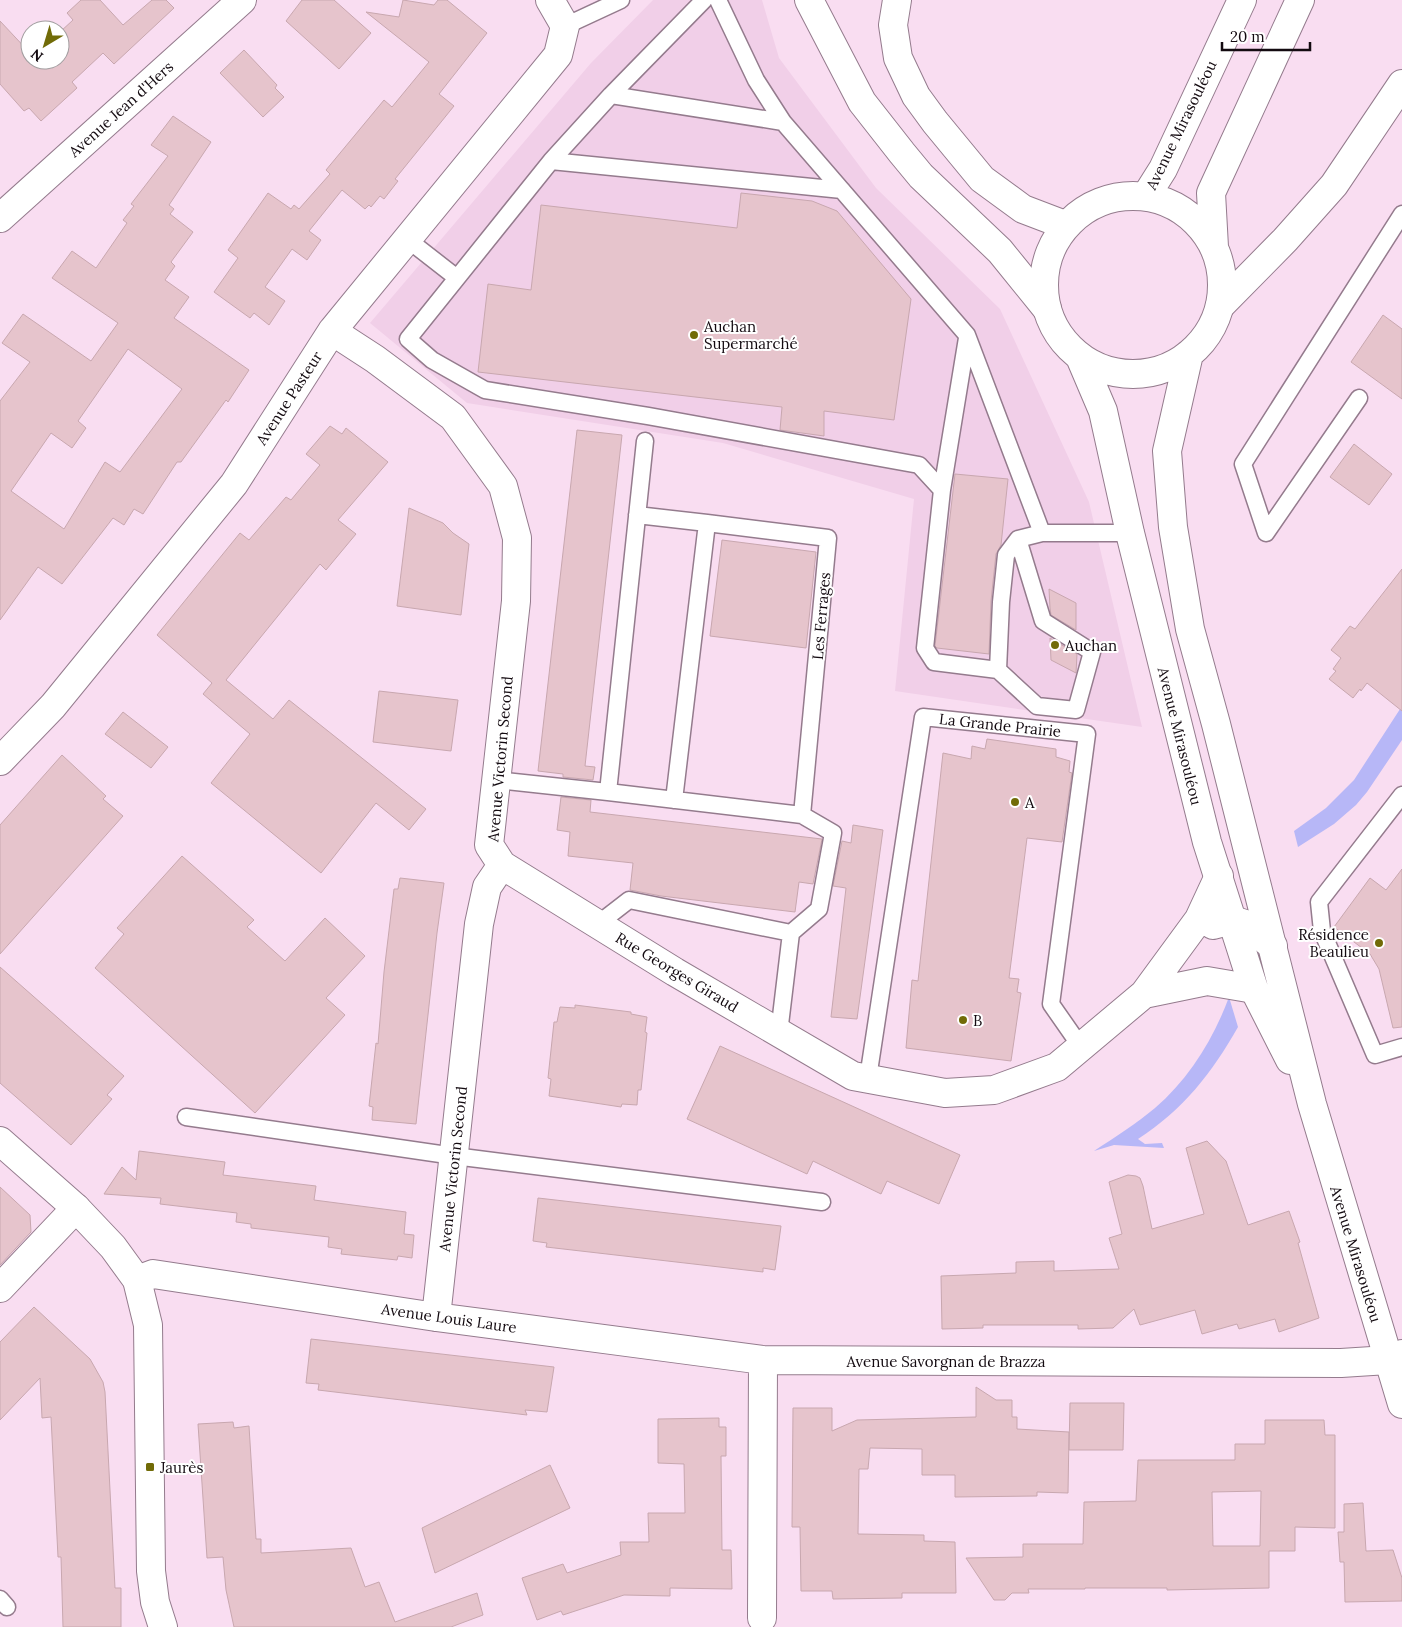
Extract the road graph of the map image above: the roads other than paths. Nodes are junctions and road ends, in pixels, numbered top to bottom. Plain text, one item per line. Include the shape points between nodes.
1 (242, 0) edge
2 (550, 0) edge
3 (621, 0) edge
4 (704, 0) edge
5 (718, 0) edge
6 (809, 0) edge
7 (897, 0) edge
8 (1242, 0) edge
9 (1300, 0) edge
10 (565, 26) junction
11 (1402, 84) edge
12 (611, 95) junction
13 (784, 122) junction
14 (551, 161) junction
15 (842, 190) junction
16 (1146, 196) junction
17 (1402, 214) edge
18 (0, 218) edge
19 (1065, 225) junction
20 (407, 239) junction
21 (1214, 248) junction
22 (458, 278) junction
23 (1220, 306) junction
24 (1047, 309) junction
25 (332, 331) junction
26 (967, 335) junction
27 (1189, 354) junction
28 (1080, 357) junction
29 (1359, 398) dead end
30 (645, 441) dead end
31 (942, 490) junction
32 (637, 515) junction
33 (707, 523) junction
34 (1042, 533) junction
35 (1130, 533) junction
36 (1018, 539) junction
37 (998, 670) junction
38 (1216, 724) junction
39 (1179, 732) junction
40 (0, 761) edge
41 (496, 780) junction
42 (608, 792) junction
43 (1402, 795) edge
44 (674, 800) junction
45 (802, 815) junction
46 (502, 865) junction
47 (1218, 876) junction
48 (1232, 920) junction
49 (598, 924) junction
50 (791, 933) junction
51 (1188, 935) junction
52 (1273, 946) junction
53 (1254, 988) junction
54 (1144, 994) junction
55 (779, 1033) junction
56 (1081, 1047) junction
57 (1402, 1047) edge
58 (861, 1077) junction
59 (1312, 1104) junction
60 (186, 1117) dead end
61 (0, 1141) edge
62 (454, 1156) junction
63 (822, 1202) dead end
64 (76, 1208) junction
65 (137, 1280) junction
66 (0, 1288) edge
67 (436, 1317) junction
68 (1395, 1357) edge
69 (763, 1360) junction
70 (1402, 1404) edge
71 (760, 1624) edge
72 (163, 1627) edge

1 - 18 main road, Avenue Jean d'Hers
2 - 10 main road
3 - 10 lane
4 - 12 lane
5 - 13 lane via 756,80
6 - 24 main road via 862,102 927,182 1000,251
7 - 19 main road via 893,25 898,58 916,96 935,122 982,179 1024,209
8 - 16 main road, Avenue Mirasouléou via 1163,169
9 - 21 main road via 1211,193
10 - 20 main road, Avenue Pasteur via 558,55
11 - 23 main road via 1334,185
12 - 13 lane
12 - 14 lane
13 - 15 lane
14 - 15 lane
14 - 22 lane
15 - 26 lane
16 - 19 main road via 1116,196 1088,207
16 - 21 main road via 1174,205 1198,224
17 - 29 lane via 1244,464 1266,533
19 - 24 main road via 1049,251 1043,280
20 - 22 lane
20 - 25 main road, Avenue Pasteur
21 - 23 main road via 1222,276
22 - 31 lane via 408,339 432,360 485,390 919,465
23 - 27 main road via 1209,332
24 - 28 main road via 1059,336
25 - 40 main road, Avenue Pasteur via 234,484 53,706
25 - 41 main road, Avenue Victorin Second via 453,417 503,486 517,538 516,601
26 - 31 lane
26 - 34 lane
27 - 28 main road via 1164,369 1135,374 1106,370
27 - 38 main road, Avenue Mirasouléou via 1167,451 1182,585 1190,629
28 - 35 main road, Avenue Mirasouléou via 1102,411
30 - 32 lane
31 - 37 lane via 925,648 934,662
32 - 33 lane, Les Ferrages
32 - 42 lane
33 - 44 lane
33 - 45 lane, Les Ferrages via 828,538
34 - 35 lane
34 - 36 lane
35 - 39 main road, Avenue Mirasouléou
36 - 37 lane via 1006,555 1000,602
36 - 37 lane via 1043,621 1092,652 1076,710 1037,706
38 - 39 main road
38 - 52 main road, Avenue Mirasouléou
39 - 47 main road, Avenue Mirasouléou
41 - 42 lane
41 - 46 main road, Avenue Victorin Second via 490,845
42 - 44 lane
43 - 57 lane via 1319,902 1322,931 1374,1056
44 - 45 lane
45 - 50 lane via 833,833 819,909
46 - 49 main road, Rue Georges Giraud
46 - 62 main road, Avenue Victorin Second via 487,887 479,924
47 - 48 main road, Avenue Mirasouléou
47 - 51 main road, Rue Georges Giraud
48 - 51 main road
48 - 52 main road via 1245,924
48 - 53 main road, Avenue Mirasouléou
49 - 50 lane via 629,900
49 - 55 main road, Rue Georges Giraud
50 - 55 lane
51 - 54 main road, Rue Georges Giraud
52 - 59 main road, Avenue Mirasouléou
53 - 54 main road via 1207,982
53 - 59 main road, Avenue Mirasouléou
54 - 56 main road, Rue Georges Giraud
55 - 58 main road, Rue Georges Giraud
56 - 58 main road, Rue Georges Giraud via 1057,1067 994,1090 945,1093
56 - 58 lane, La Grande Prairie via 1051,1004 1087,734 923,717
59 - 68 main road, Avenue Mirasouléou
60 - 62 lane
61 - 64 main road
62 - 63 lane
62 - 67 main road, Avenue Victorin Second
64 - 65 main road
64 - 66 main road
65 - 67 main road, Avenue Louis Laure via 153,1274
65 - 72 main road via 148,1325 151,1571 155,1602
67 - 69 main road, Avenue Louis Laure
68 - 69 main road, Avenue Savorgnan de Brazza via 1341,1363
68 - 70 main road, Avenue Mirasouléou
69 - 71 main road

